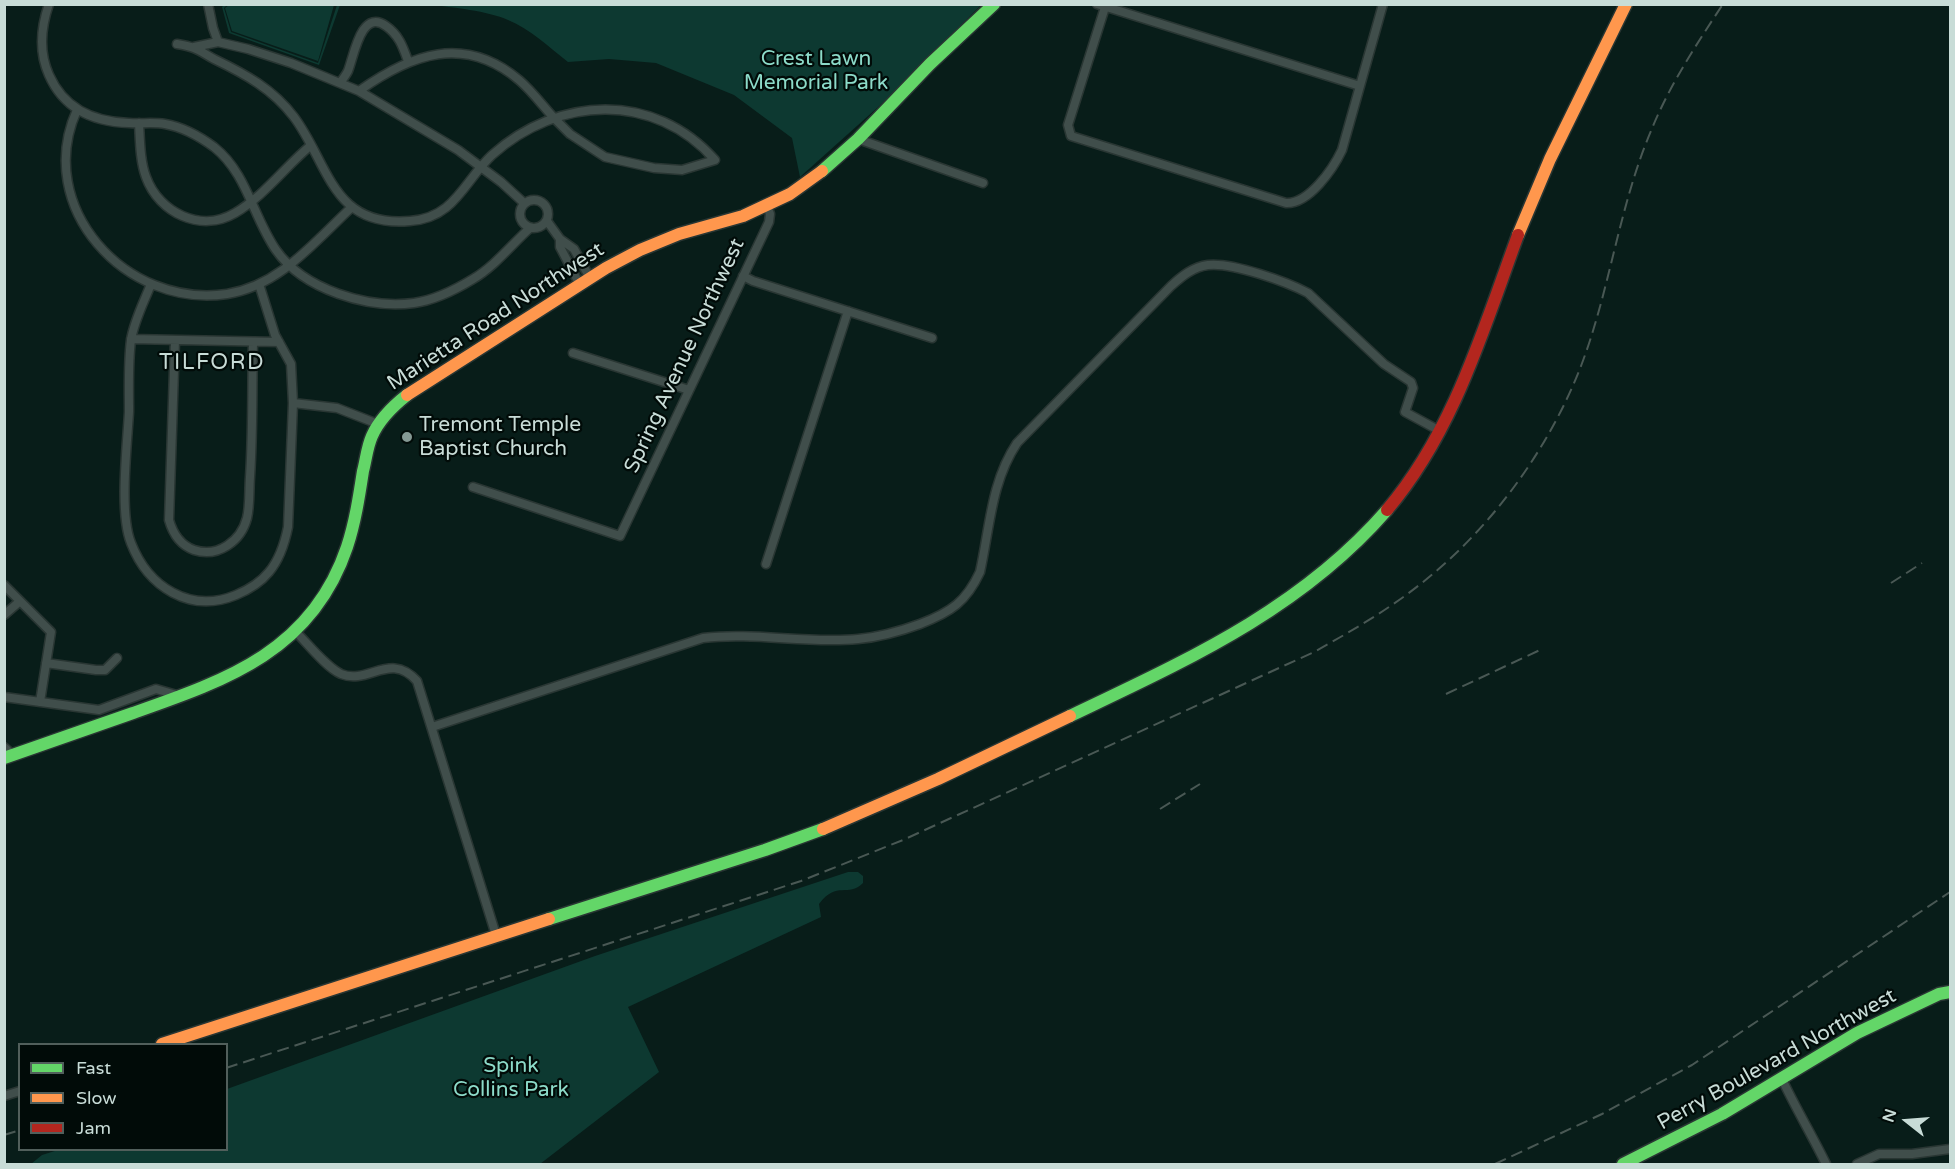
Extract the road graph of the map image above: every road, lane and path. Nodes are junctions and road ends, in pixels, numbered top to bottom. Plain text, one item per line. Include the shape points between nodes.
1 (49, 4) edge
2 (208, 4) edge
3 (994, 4) edge
4 (1383, 4) edge
5 (1626, 4) edge
6 (1103, 5) edge
7 (218, 42) junction
8 (177, 44) dead end
9 (194, 47) junction
10 (408, 61) junction
11 (340, 83) junction
12 (1360, 87) junction
13 (359, 91) junction
14 (77, 110) junction
15 (554, 118) junction
16 (139, 123) junction
17 (858, 139) junction
18 (310, 146) junction
19 (482, 167) junction
20 (983, 183) dead end
21 (251, 202) junction
22 (524, 203) junction
23 (352, 207) junction
24 (767, 207) junction
25 (547, 220) junction
26 (530, 228) junction
27 (290, 265) junction
28 (744, 276) junction
29 (585, 281) junction
30 (151, 284) junction
31 (259, 284) junction
32 (848, 311) junction
33 (932, 338) dead end
34 (131, 339) junction
35 (175, 340) junction
36 (253, 342) junction
37 (279, 342) junction
38 (573, 353) dead end
39 (689, 390) junction
40 (293, 404) junction
41 (378, 424) junction
42 (1440, 430) junction
43 (473, 487) dead end
44 (766, 564) dead end
45 (4, 585) edge
46 (19, 602) junction
47 (4, 615) edge
48 (296, 632) junction
49 (117, 658) dead end
50 (46, 663) junction
51 (180, 696) junction
52 (4, 697) edge
53 (40, 702) junction
54 (432, 727) junction
55 (7, 754) edge
56 (496, 935) junction
57 (1950, 992) edge
58 (165, 1043) edge
59 (1782, 1079) junction
60 (1950, 1149) edge
61 (1623, 1164) edge
62 (1826, 1164) edge
63 (1857, 1164) edge

1 - 14 street via 42,33 46,69 53,86
2 - 7 street
3 - 17 street, Marietta Road Northwest
4 - 12 street
5 - 42 street via 1548,163 1476,354
6 - 12 street
6 - 12 street via 1068,125 1071,136 1286,203 1299,201 1329,173 1342,150
7 - 9 street
7 - 11 street via 291,63
8 - 9 street
9 - 18 street via 263,86 284,104
10 - 11 street via 398,37 381,22 371,22 361,33
10 - 13 street
10 - 15 street via 451,52 476,56 519,81
11 - 13 street
13 - 19 street
14 - 16 street via 111,122
14 - 30 street via 66,152 72,197 87,229 109,257
15 - 15 street via 612,108 640,113 687,134 715,160 682,170 606,157 570,134
15 - 19 street via 519,135
16 - 21 street via 164,124 197,135 230,162
16 - 21 street via 145,176 156,196 177,214 214,221
17 - 20 street
17 - 24 street, Marietta Road Northwest via 812,180
18 - 21 street
18 - 23 street via 332,186
19 - 22 street
19 - 23 street via 457,198 429,217 390,221
21 - 27 street via 268,237
22 - 25 street via 534,199 544,203
22 - 26 street via 520,218
23 - 27 street
24 - 28 street, Spring Avenue Northwest via 769,222
24 - 29 street, Marietta Road Northwest via 640,250
25 - 26 street via 540,227
25 - 29 street via 560,239 574,249
26 - 27 street via 475,278 433,299 413,303 373,302 328,291
27 - 31 street
28 - 32 street
28 - 39 street, Spring Avenue Northwest
29 - 41 street, Marietta Road Northwest via 419,386 396,402
30 - 31 street via 208,295 227,294
30 - 34 street
31 - 37 street
32 - 33 street
32 - 44 street
34 - 35 street
34 - 40 street via 126,526 147,571 171,593 201,602 218,601 247,590 270,571 288,527
35 - 36 street
35 - 36 street via 169,520 185,545 207,553 228,546 247,518
36 - 37 street
37 - 40 street via 291,364
38 - 39 street
39 - 43 street, Spring Avenue Northwest via 620,536
40 - 41 street via 337,408
41 - 48 street, Marietta Road Northwest via 367,452 342,559 316,608
42 - 54 street via 1405,412 1413,388 1411,382 1384,364 1308,293 1240,269 1206,265 1187,272 1171,286 1017,443 998,478 980,572 955,608 910,627 859,639 703,638
42 - 56 street via 1425,459 1367,534 1332,568 1243,630 969,765 790,842
45 - 46 street
46 - 47 street
46 - 50 street via 51,632
48 - 51 street, Marietta Road Northwest via 241,672
48 - 54 street via 341,674 356,676 397,668 412,675
49 - 50 street via 105,670
50 - 53 street
51 - 53 street via 156,688 99,710
51 - 55 street, Marietta Road Northwest
52 - 53 street
54 - 56 street
56 - 58 street
57 - 59 street, Perry Boulevard Northwest via 1857,1033
59 - 61 street, Perry Boulevard Northwest via 1693,1130
59 - 62 street
60 - 63 street via 1879,1154

